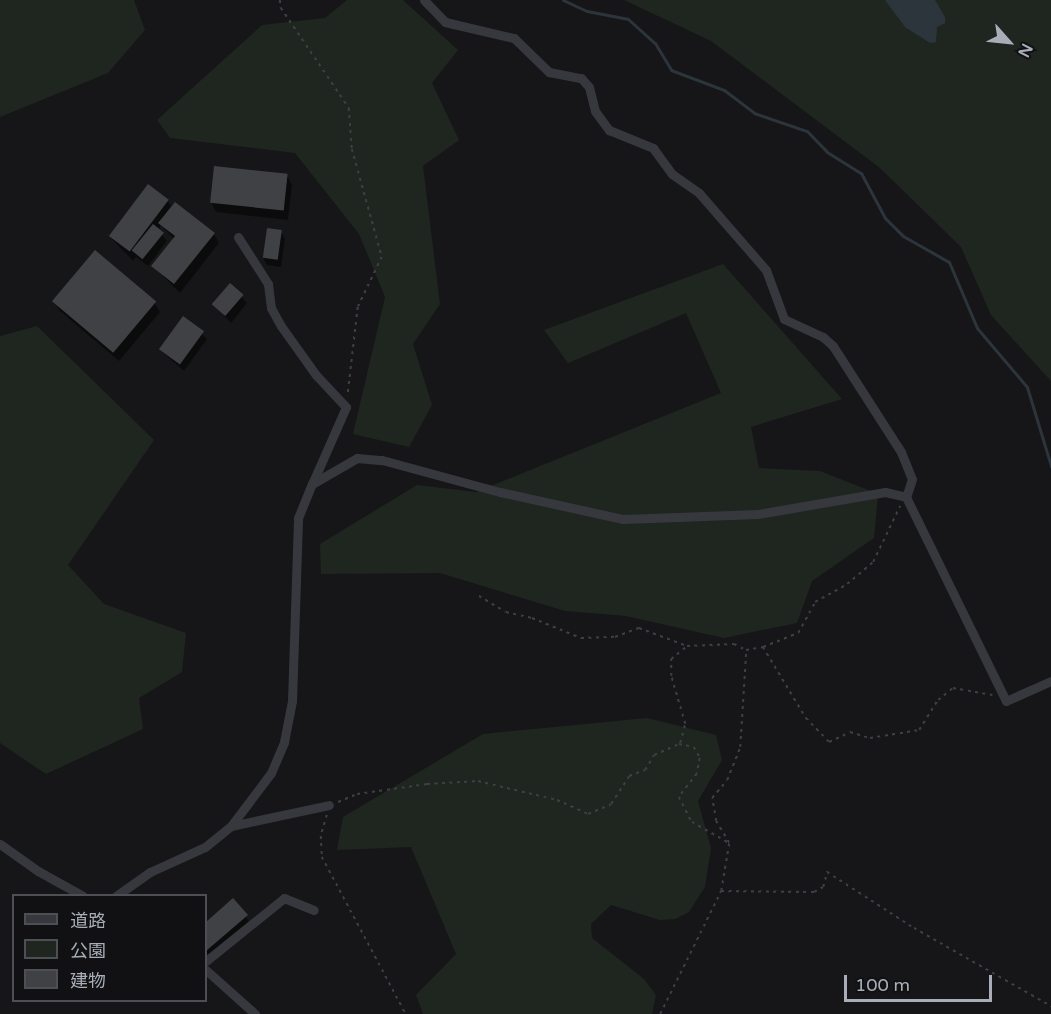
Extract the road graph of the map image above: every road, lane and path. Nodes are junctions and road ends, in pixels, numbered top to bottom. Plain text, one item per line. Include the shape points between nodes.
1 (280, 0) edge
2 (424, 0) edge
3 (238, 237) dead end
4 (346, 406) junction
5 (312, 484) junction
6 (905, 497) junction
7 (479, 596) dead end
8 (687, 646) junction
9 (763, 647) junction
10 (746, 650) junction
11 (1051, 681) edge
12 (1006, 701) junction
13 (680, 744) junction
14 (329, 805) junction
15 (231, 826) junction
16 (729, 843) junction
17 (0, 844) edge
18 (721, 891) junction
19 (79, 894) edge
20 (119, 894) edge
21 (314, 910) dead end
22 (207, 960) edge
23 (207, 971) edge
24 (1051, 1006) edge
25 (255, 1014) edge
26 (406, 1014) edge
27 (660, 1014) edge

1 - 4 path via 281,8 349,108 352,148 382,257 358,307
2 - 6 street via 445,22 514,38 549,72 581,78 589,87 595,111 609,130 653,148 672,174 699,193 766,270 784,319 823,337 833,346 901,452 912,479
3 - 4 street via 268,284 271,308 281,326 316,375
4 - 5 street
5 - 6 street via 357,458 382,460 500,492 623,519 758,514 885,492
5 - 15 street via 298,518 292,701 284,742 271,773
6 - 9 path via 873,562 847,584 814,602 798,633
6 - 12 street
7 - 8 path via 506,612 581,638 615,637 639,628
8 - 10 path via 734,644
8 - 13 path via 671,659 671,676 685,724
9 - 10 path
9 - 12 path via 806,718 829,742 850,732 870,738 919,730 938,700 953,688 973,688
10 - 16 path via 740,747 727,780 712,798 716,821
11 - 12 street
13 - 14 path via 654,755 645,770 629,776 610,804 588,814 557,800 478,781 357,795
13 - 16 path via 694,747 700,758 697,774 679,797 692,822
14 - 15 street
14 - 26 path via 321,836 322,857
15 - 20 street via 205,847 150,872
16 - 18 path
17 - 19 street
18 - 24 path via 814,892 823,887 827,872 914,928
18 - 27 path
21 - 22 street via 284,898
23 - 25 street

